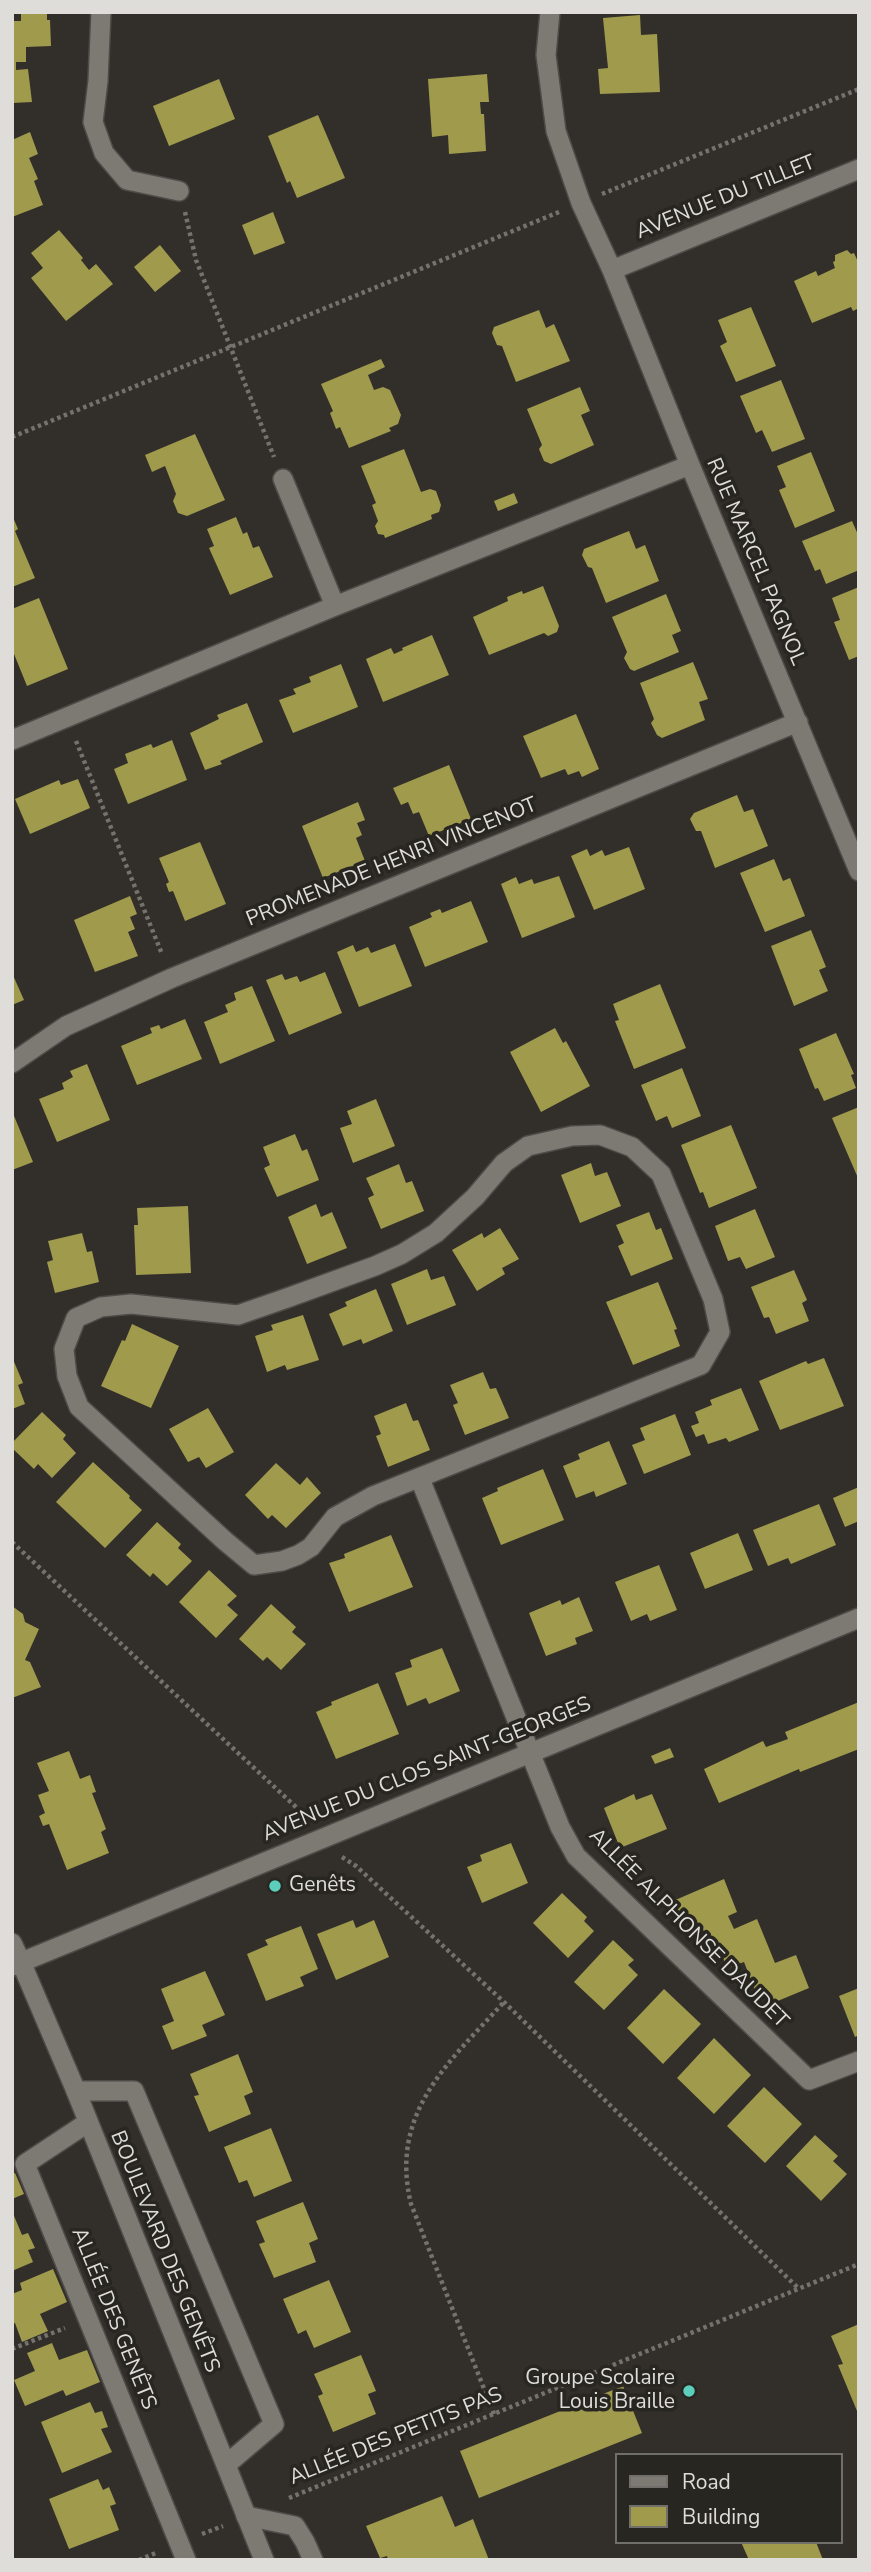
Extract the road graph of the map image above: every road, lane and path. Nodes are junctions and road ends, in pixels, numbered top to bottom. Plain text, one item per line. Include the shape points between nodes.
1 (101, 12) edge
2 (550, 12) edge
3 (859, 89) edge
4 (859, 169) edge
5 (180, 191) joint
6 (581, 203) junction
7 (612, 270) junction
8 (230, 347) junction
9 (12, 437) edge
10 (690, 466) junction
11 (283, 479) joint
12 (335, 606) junction
13 (66, 718) junction
14 (797, 722) junction
15 (12, 740) edge
16 (859, 871) edge
17 (172, 978) junction
18 (12, 1063) edge
19 (420, 1479) junction
20 (12, 1542) edge
21 (859, 1618) edge
22 (530, 1752) junction
23 (316, 1840) junction
24 (12, 1943) edge
25 (17, 1964) edge
26 (504, 2002) junction
27 (859, 2061) edge
28 (76, 2091) junction
29 (87, 2123) junction
30 (859, 2264) edge
31 (799, 2288) junction
32 (88, 2318) junction
33 (12, 2349) edge
34 (494, 2414) junction
35 (227, 2464) junction
36 (246, 2516) junction
37 (182, 2552) edge
38 (139, 2560) edge
39 (264, 2560) edge
40 (313, 2560) edge

1 - 5 street via 93,122 104,153 127,180
2 - 6 street, RUE MARCEL PAGNOL via 546,55 556,131
3 - 6 path
4 - 7 street, AVENUE DU TILLET
5 - 8 path via 196,260
6 - 7 street, RUE MARCEL PAGNOL
6 - 8 path
7 - 10 street, RUE MARCEL PAGNOL
8 - 9 path
8 - 11 path
10 - 12 street
10 - 14 street, RUE MARCEL PAGNOL
11 - 12 street
12 - 13 street
13 - 15 street
13 - 17 path
14 - 16 street, RUE MARCEL PAGNOL
14 - 17 street, PROMENADE HENRI VINCENOT
17 - 18 street, PROMENADE HENRI VINCENOT via 66,1026
19 - 19 street via 701,1365 720,1332 713,1299 661,1174 632,1147 600,1135 528,1146 504,1163 436,1233 402,1254 238,1315 131,1304 101,1307 76,1318 64,1349 66,1376 79,1407 254,1566 298,1555 335,1517 373,1496
19 - 22 street
20 - 23 path via 297,1808
21 - 22 street, AVENUE DU CLOS SAINT-GEORGES
22 - 23 street, AVENUE DU CLOS SAINT-GEORGES
22 - 27 street, ALLÉE ALPHONSE DAUDET via 576,1856 809,2080
23 - 25 street, AVENUE DU CLOS SAINT-GEORGES
23 - 26 path via 356,1866
24 - 25 street, BOULEVARD DES GENÊTS
25 - 28 street, BOULEVARD DES GENÊTS
26 - 31 path
26 - 34 path via 449,2062 420,2102 408,2136 406,2182
28 - 29 street, BOULEVARD DES GENÊTS
28 - 35 street via 134,2091 274,2424
29 - 32 street, ALLÉE DES GENÊTS via 25,2164
29 - 35 street, BOULEVARD DES GENÊTS
30 - 31 path, ALLÉE DES PETITS PAS
31 - 34 path, ALLÉE DES PETITS PAS
32 - 33 path
32 - 37 street, ALLÉE DES GENÊTS
34 - 36 path, ALLÉE DES PETITS PAS
35 - 36 street, BOULEVARD DES GENÊTS
36 - 37 path, ALLÉE DES PETITS PAS
36 - 39 street, BOULEVARD DES GENÊTS
36 - 40 street via 295,2526
37 - 38 path, ALLÉE DES PETITS PAS

